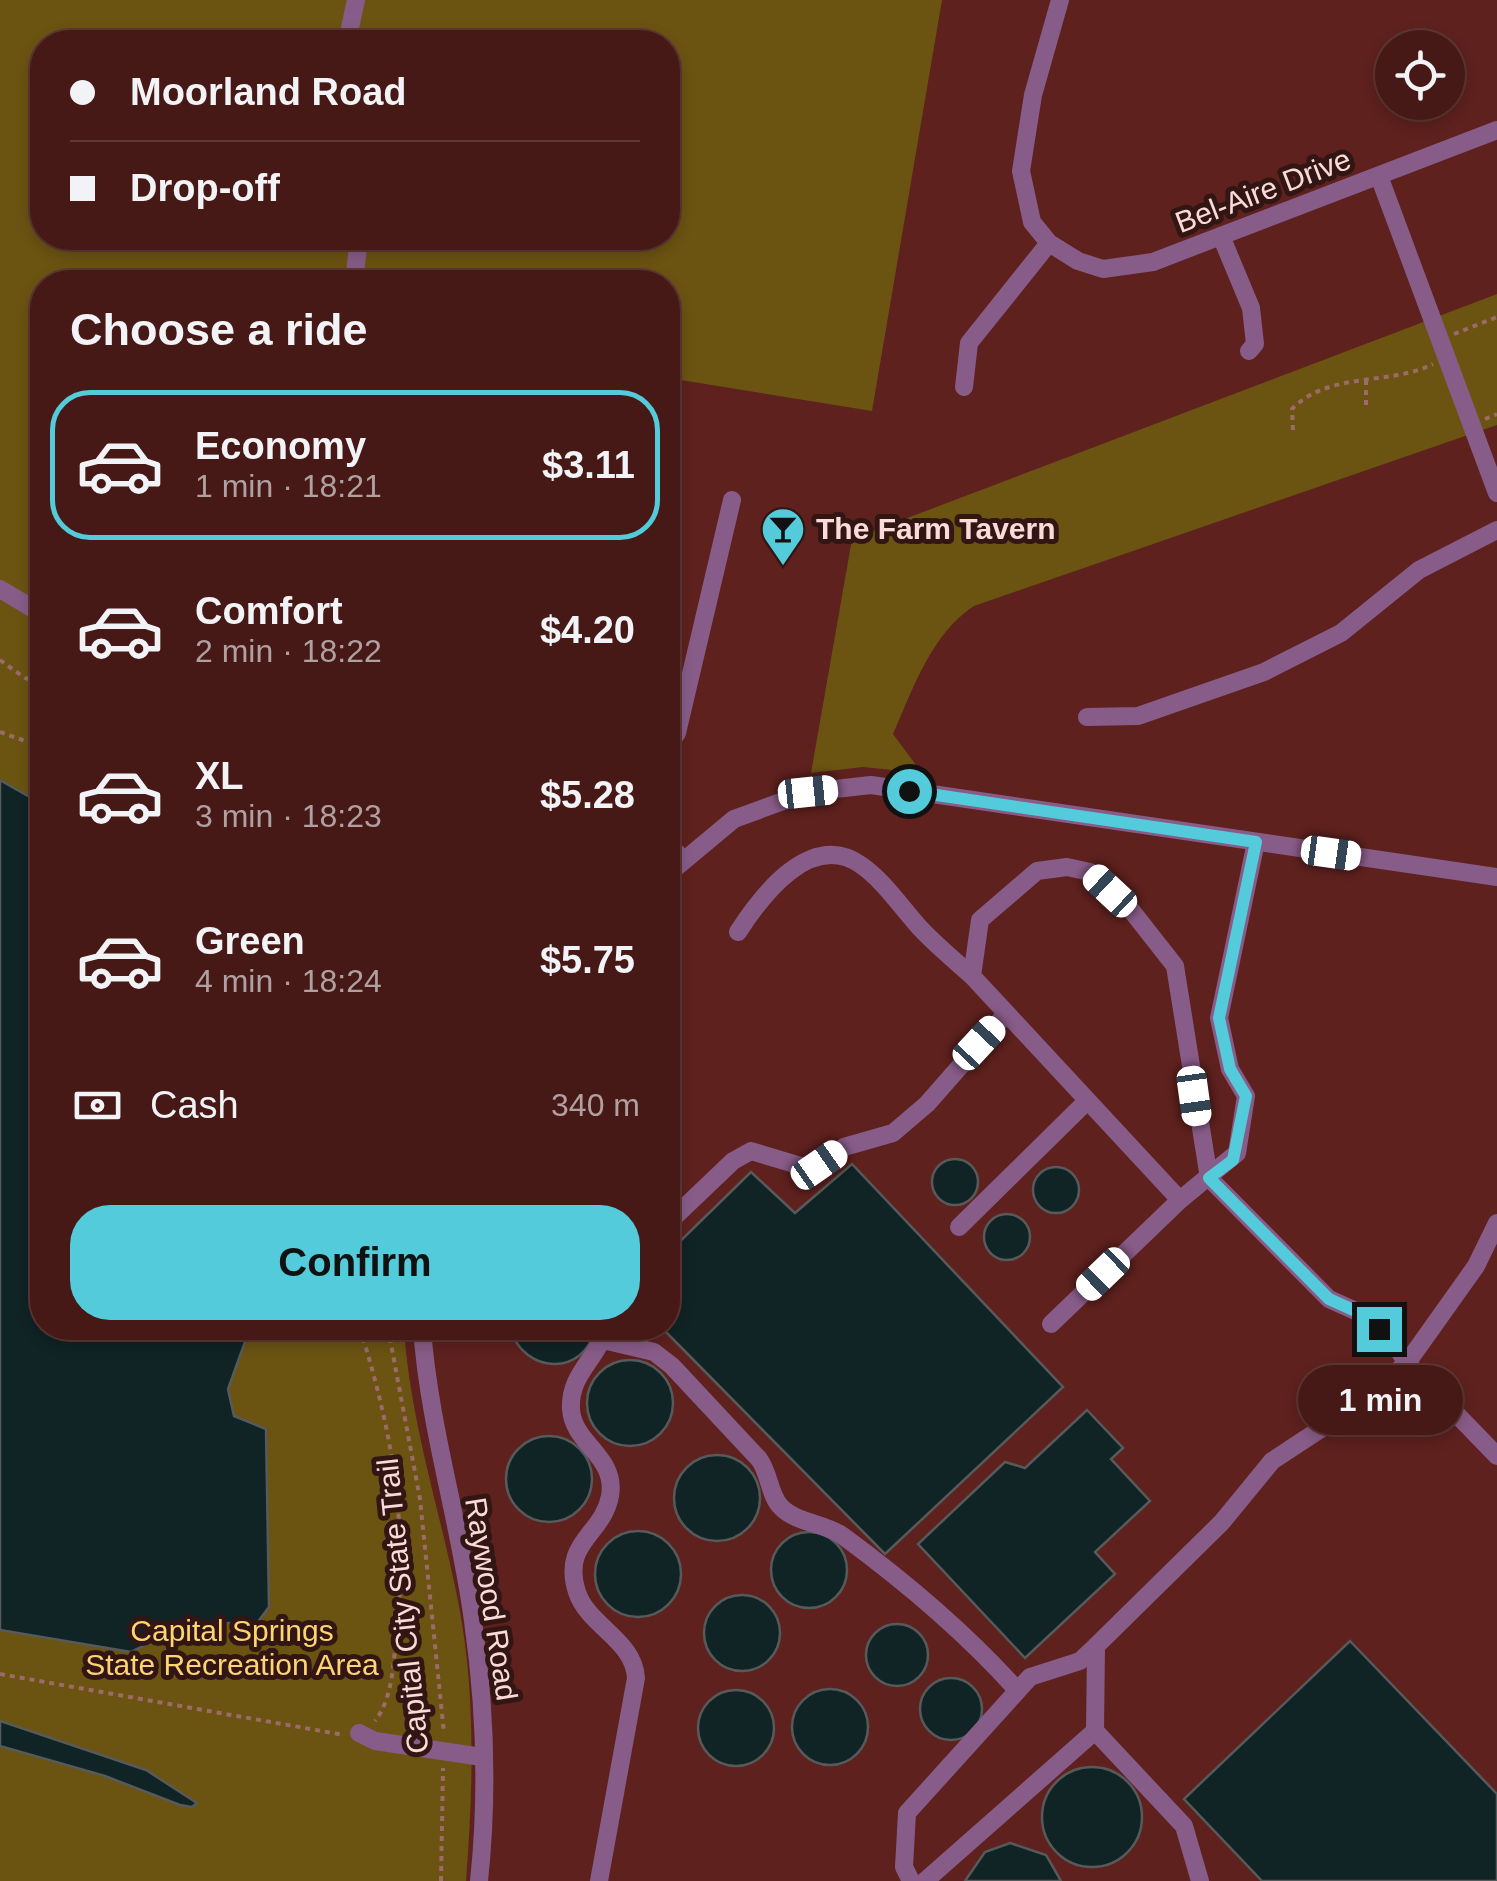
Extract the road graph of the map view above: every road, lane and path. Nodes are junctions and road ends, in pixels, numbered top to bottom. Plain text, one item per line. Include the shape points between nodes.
1 (356, 0) edge
2 (1060, 0) edge
3 (350, 30) edge
4 (1497, 130) edge
5 (1379, 176) junction
6 (1221, 236) junction
7 (1049, 242) junction
8 (1497, 317) edge
9 (1443, 348) junction
10 (1249, 351) dead end
11 (1366, 380) junction
12 (964, 387) dead end
13 (1366, 405) dead end
14 (1293, 430) dead end
15 (1497, 493) edge
16 (732, 500) dead end
17 (1497, 530) edge
18 (0, 589) edge
19 (30, 607) edge
20 (0, 660) edge
21 (30, 679) edge
22 (1087, 717) dead end
23 (680, 719) edge
24 (0, 732) edge
25 (30, 743) edge
26 (1256, 842) junction
27 (680, 856) edge
28 (684, 860) junction
29 (680, 864) edge
30 (1497, 877) edge
31 (738, 932) dead end
32 (972, 976) junction
33 (1006, 1014) junction
34 (1086, 1102) junction
35 (1209, 1178) junction
36 (1180, 1200) junction
37 (680, 1212) edge
38 (1497, 1223) edge
39 (958, 1227) dead end
40 (1493, 1243) edge
41 (1052, 1324) dead end
42 (364, 1340) edge
43 (390, 1340) edge
44 (423, 1340) edge
45 (600, 1340) edge
46 (621, 1340) edge
47 (1406, 1363) junction
48 (1497, 1456) edge
49 (1096, 1646) junction
50 (0, 1674) edge
51 (1018, 1690) junction
52 (1095, 1731) junction
53 (360, 1733) junction
54 (443, 1751) junction
55 (482, 1757) junction
56 (442, 1881) edge
57 (479, 1881) edge
58 (599, 1881) edge
59 (912, 1881) edge
60 (925, 1881) edge
61 (1200, 1881) edge

1 - 3 street
2 - 7 street via 1032,95 1021,171 1032,222
4 - 5 street, Bel-Aire Drive
5 - 6 street, Bel-Aire Drive
5 - 9 street
6 - 7 street, Bel-Aire Drive via 1153,262 1103,269
6 - 10 street via 1254,316
7 - 12 street via 969,343
8 - 9 path
9 - 11 path via 1411,375
9 - 15 street
11 - 13 path
11 - 14 path via 1303,398 1292,409
16 - 23 street
17 - 22 street via 1419,570 1341,633 1264,672 1138,716
18 - 19 street
20 - 21 path
24 - 25 path
26 - 28 street via 871,785 808,792 734,819
26 - 30 street
26 - 35 street via 1219,1018 1230,1069 1244,1088 1244,1113 1233,1160
27 - 28 street
28 - 29 street
31 - 32 street via 754,906 798,865 834,856 874,875
32 - 33 street
32 - 35 street via 980,920 1010,890 1038,870 1090,872 1131,910 1174,966
33 - 34 street
33 - 37 street via 893,1133 844,1147 819,1165 750,1151
34 - 36 street
34 - 39 street
35 - 36 street
35 - 47 street via 1329,1299 1360,1313 1391,1340
36 - 41 street
38 - 40 street
40 - 47 street
42 - 53 path via 399,1496 404,1566 391,1684 378,1718
43 - 54 path, Capital City State Trail via 420,1499
44 - 55 street, Raywood Road via 426,1387 473,1620
45 - 58 street via 580,1368 571,1413 610,1472 610,1498 574,1558 574,1580 579,1598 634,1660 636,1678
46 - 51 street via 672,1366 759,1459 784,1511 838,1533 946,1614
47 - 48 street
47 - 49 street via 1272,1461 1222,1522
49 - 51 street via 1080,1661 1030,1677
49 - 52 street
50 - 53 path via 334,1737
51 - 59 street via 907,1813 904,1867
52 - 60 street
52 - 61 street via 1184,1826
53 - 54 street
54 - 55 street
54 - 56 path, Capital City State Trail
55 - 57 street, Raywood Road

